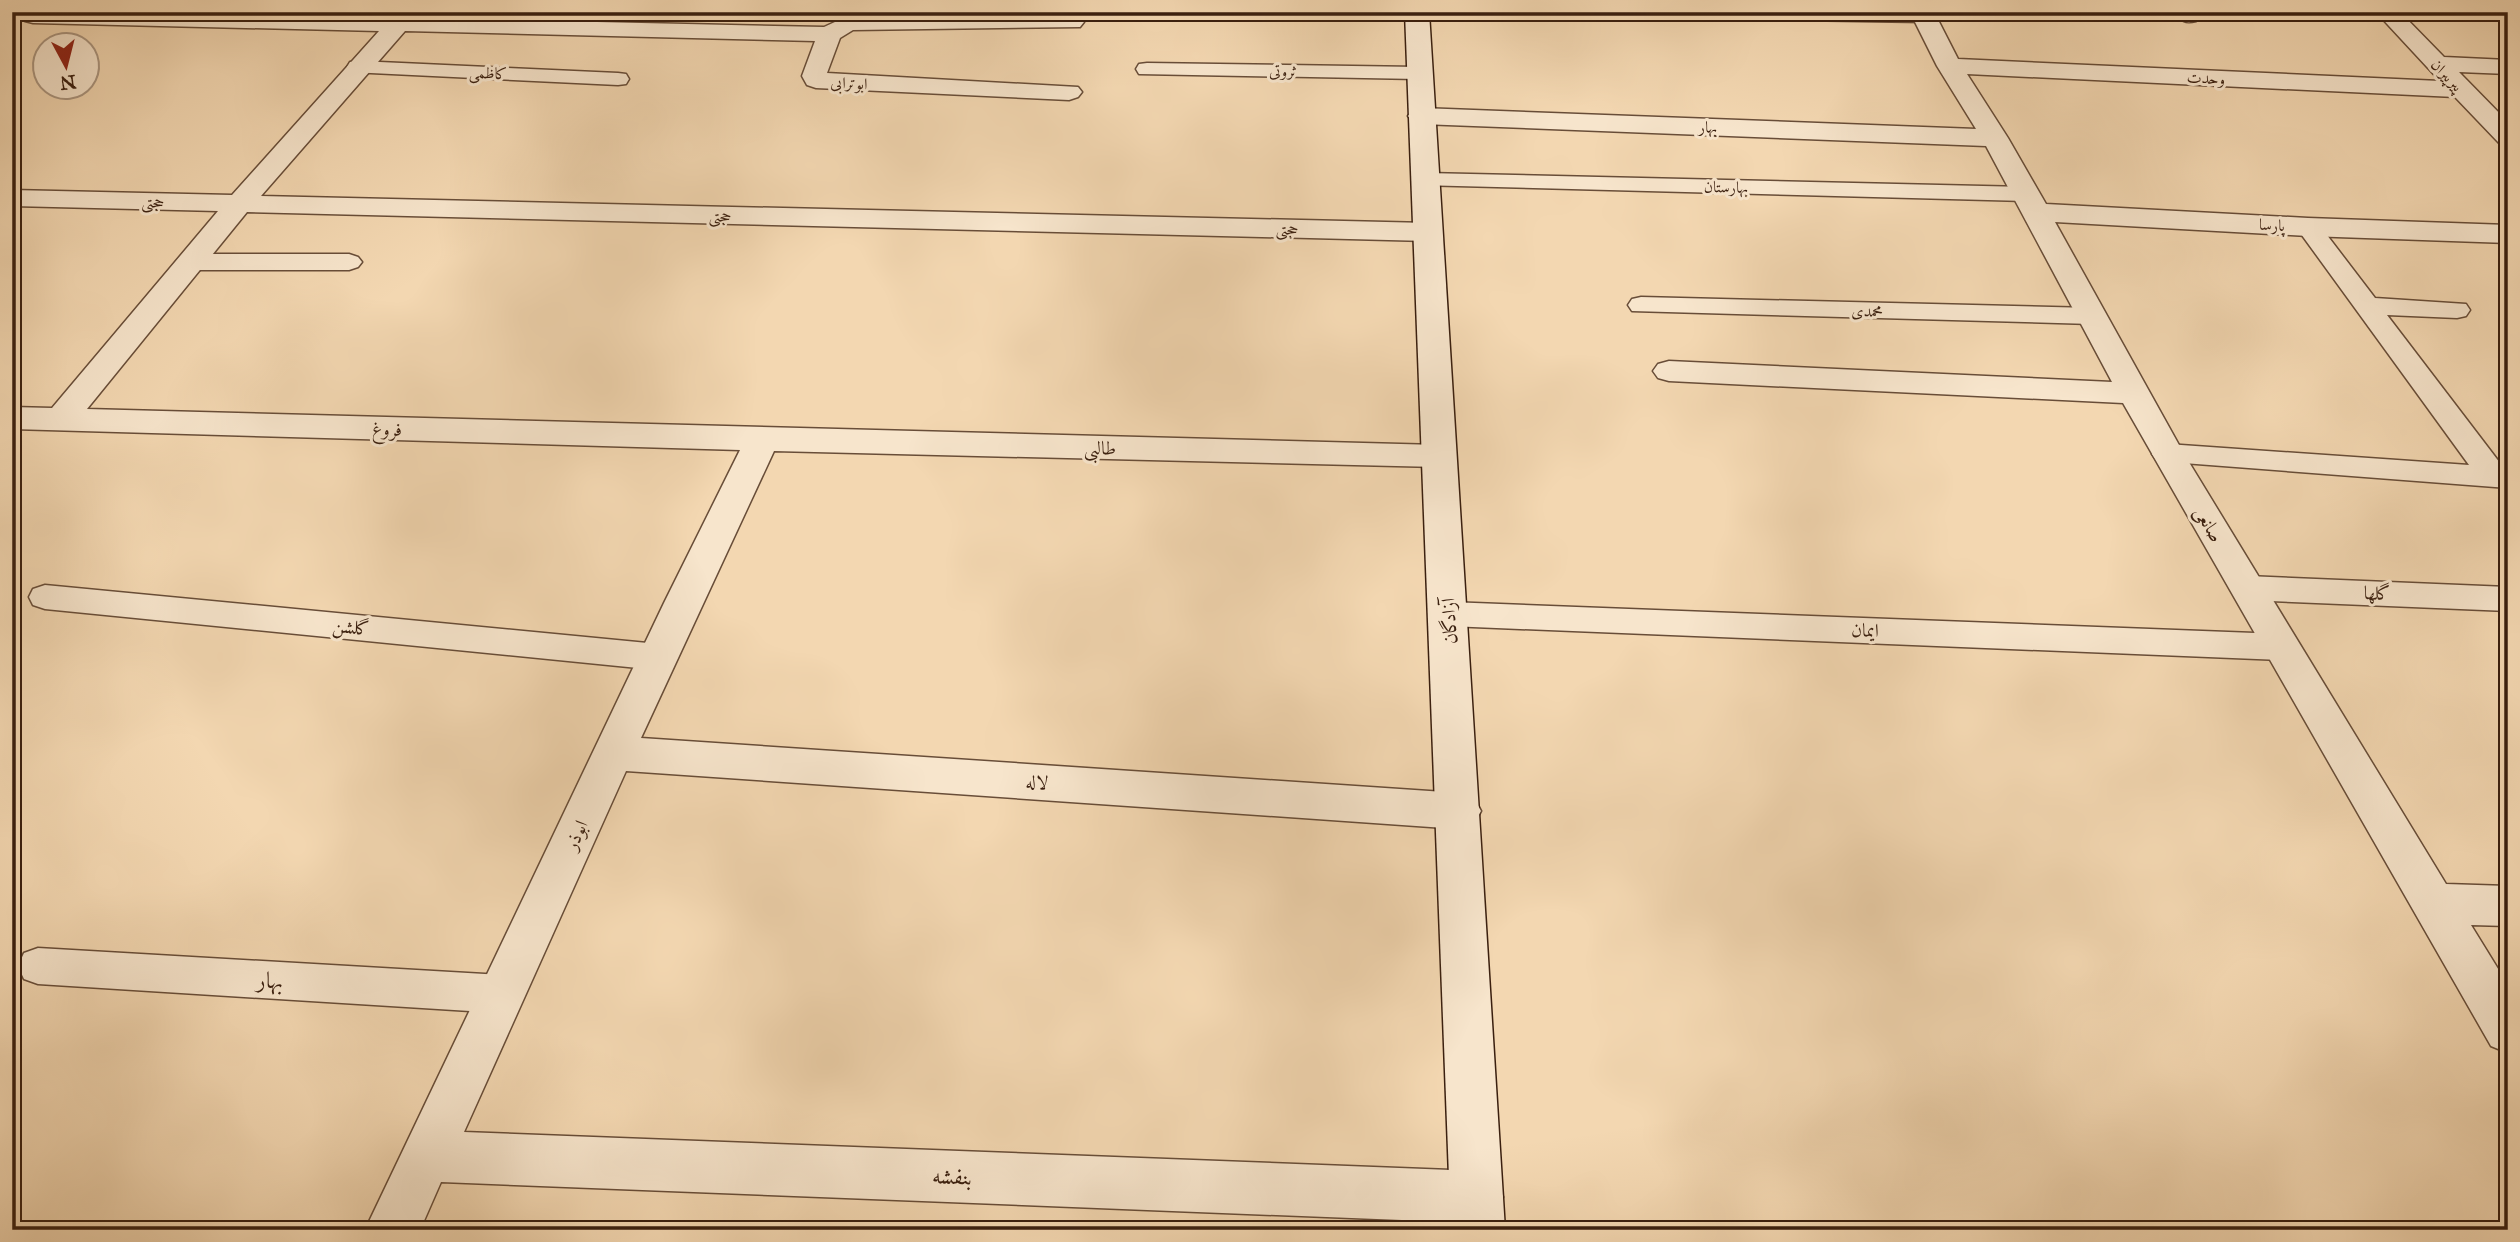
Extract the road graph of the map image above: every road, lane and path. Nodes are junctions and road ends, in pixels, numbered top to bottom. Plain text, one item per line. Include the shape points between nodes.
1 (1417, 12) edge
2 (1677, 12) edge
3 (2387, 12) edge
4 (35, 14) edge
5 (1923, 14) edge
6 (403, 18) edge
7 (1072, 22) dead end
8 (12, 31) edge
9 (829, 34) junction
10 (2437, 64) junction
11 (358, 66) junction
12 (1949, 66) junction
13 (2508, 67) edge
14 (1147, 69) dead end
15 (1418, 73) junction
16 (618, 79) dead end
17 (2462, 90) junction
18 (1069, 92) dead end
19 (1421, 116) junction
20 (2508, 137) edge
21 (1995, 138) junction
22 (1426, 180) junction
23 (12, 198) edge
24 (2031, 203) junction
25 (237, 205) junction
26 (2308, 227) junction
27 (1428, 232) junction
28 (2508, 234) edge
29 (191, 262) junction
30 (349, 262) dead end
31 (1641, 305) dead end
32 (2367, 306) junction
33 (2458, 310) dead end
34 (2092, 316) junction
35 (1669, 371) dead end
36 (2133, 393) junction
37 (12, 418) edge
38 (61, 419) junction
39 (762, 440) junction
40 (2167, 454) junction
41 (1437, 456) junction
42 (2501, 478) edge
43 (2246, 588) junction
44 (45, 597) dead end
45 (2508, 599) edge
46 (1449, 614) junction
47 (2281, 647) junction
48 (658, 657) junction
49 (614, 753) junction
50 (1459, 811) junction
51 (2432, 903) junction
52 (2508, 906) edge
53 (38, 966) dead end
54 (502, 994) junction
55 (2508, 1030) edge
56 (427, 1156) junction
57 (1478, 1213) edge
58 (391, 1230) edge

1 - 15 street, آزادگان
2 - 5 lane
3 - 10 street, پیرپیران
4 - 6 street
4 - 8 street
5 - 12 street, صانعی
6 - 9 street
6 - 11 street
7 - 9 street via 848,23
9 - 18 street, ابوترابی via 816,80
10 - 13 street
10 - 17 street, پیرپیران
11 - 16 lane, کاظمی
11 - 25 street
12 - 17 street, وحدت
12 - 21 street, صانعی
14 - 15 lane, ثروتی
15 - 19 street, آزادگان
17 - 20 street, پیرپیران
19 - 21 street, بهار
19 - 22 street, آزادگان
21 - 24 street, صانعی
22 - 24 lane, بهارستان
22 - 27 street, آزادگان
23 - 25 street, حجتی
24 - 26 street, پارسا
24 - 34 street, صانعی
25 - 27 street, حجتی
25 - 29 street
26 - 28 street, پارسا
26 - 32 lane
27 - 41 street, آزادگان
29 - 30 lane
29 - 38 street
31 - 34 lane, محمدی
32 - 33 lane
32 - 42 lane
34 - 36 street, صانعی
35 - 36 street
36 - 40 street, صانعی
37 - 38 street, فروغ
38 - 39 street, فروغ
39 - 41 street, طالبی
39 - 48 street, ابوذر
40 - 42 lane
40 - 43 street, صانعی
41 - 46 street, آزادگان
43 - 45 lane, گلها
43 - 47 street, صانعی
44 - 48 lane, گلشن
46 - 47 lane, ایمان
46 - 50 street, آزادگان
47 - 51 street, صانعی
48 - 49 street, ابوذر
49 - 50 street, لاله
49 - 54 street, ابوذر
50 - 57 street, آزادگان
51 - 52 street
51 - 55 street, صانعی
53 - 54 lane, بهار
54 - 56 street, ابوذر
56 - 57 street, بنفشه
56 - 58 street, ابوذر

